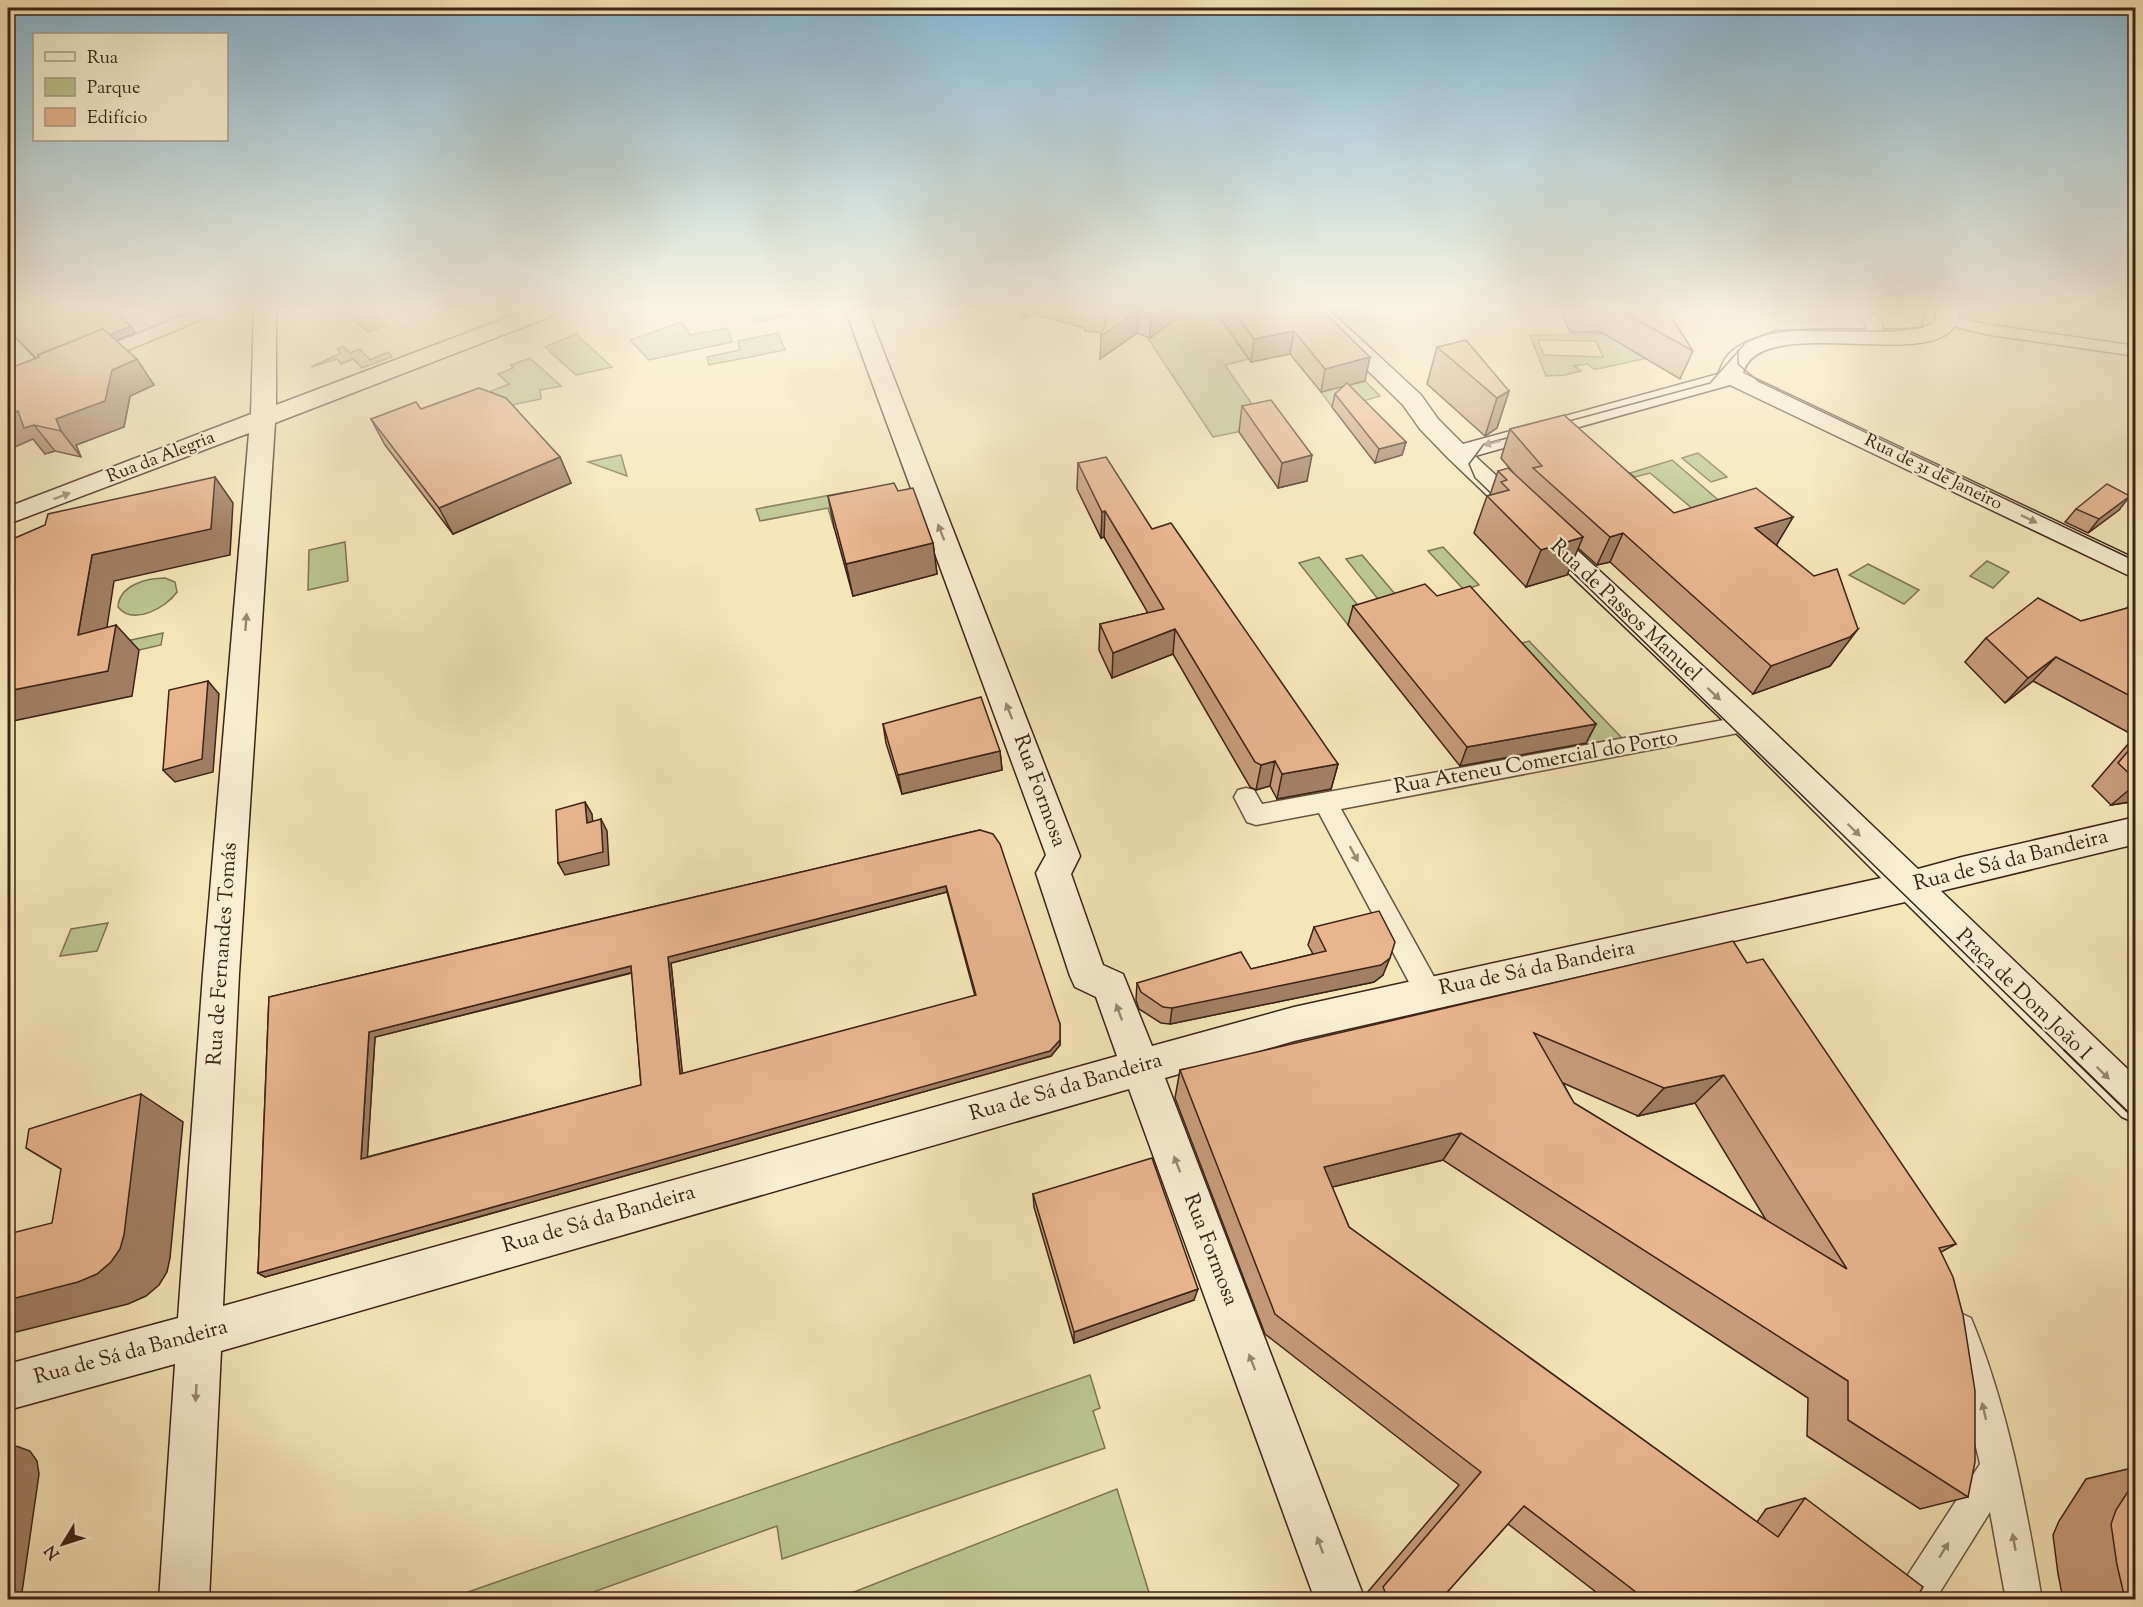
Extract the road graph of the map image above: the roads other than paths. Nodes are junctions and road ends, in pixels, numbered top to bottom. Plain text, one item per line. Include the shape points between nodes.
1 (263, 384) edge
2 (353, 384) edge
3 (884, 384) edge
4 (1395, 384) edge
5 (1708, 384) edge
6 (1747, 384) edge
7 (262, 419) junction
8 (1457, 453) junction
9 (8, 516) edge
10 (2136, 570) edge
11 (1746, 724) junction
12 (1246, 797) dead end
13 (1326, 802) junction
14 (2136, 830) edge
15 (1911, 886) junction
16 (1712, 930) junction
17 (1732, 960) edge
18 (1429, 993) junction
19 (1138, 1067) junction
20 (2136, 1104) edge
21 (1949, 1302) edge
22 (199, 1335) junction
23 (8, 1387) edge
24 (1998, 1468) junction
25 (184, 1599) edge
26 (1340, 1599) edge
27 (1913, 1599) edge
28 (2024, 1599) edge

1 - 7 street, Rua de Fernandes Tomás
2 - 7 street, Rua da Alegria
19 -> 3 street, Rua Formosa via 1110,986 1088,976 1053,873 1063,856
4 - 8 street, Rua de Passos Manuel
5 -> 8 street
6 -> 10 street, Rua de 31 de Janeiro
9 -> 7 street, Rua da Alegria
22 -> 7 street, Rua de Fernandes Tomás via 241,680
8 -> 11 street, Rua de Passos Manuel
11 - 13 street, Rua Ateneu Comercial do Porto
11 -> 15 street, Rua de Passos Manuel
12 - 13 street, Rua Ateneu Comercial do Porto via 1256,815
13 -> 18 street
14 - 15 street, Rua de Sá da Bandeira
15 - 16 street, Rua de Sá da Bandeira
15 -> 20 street, Praça de Dom João I
16 - 17 street
16 - 18 street, Rua de Sá da Bandeira
18 - 19 street, Rua de Sá da Bandeira via 1294,1024
19 - 22 street, Rua de Sá da Bandeira
26 -> 19 street, Rua Formosa
24 -> 21 street via 1977,1378
22 - 23 street, Rua de Sá da Bandeira
22 -> 25 street, Rua de Fernandes Tomás
27 -> 24 street
28 -> 24 street

